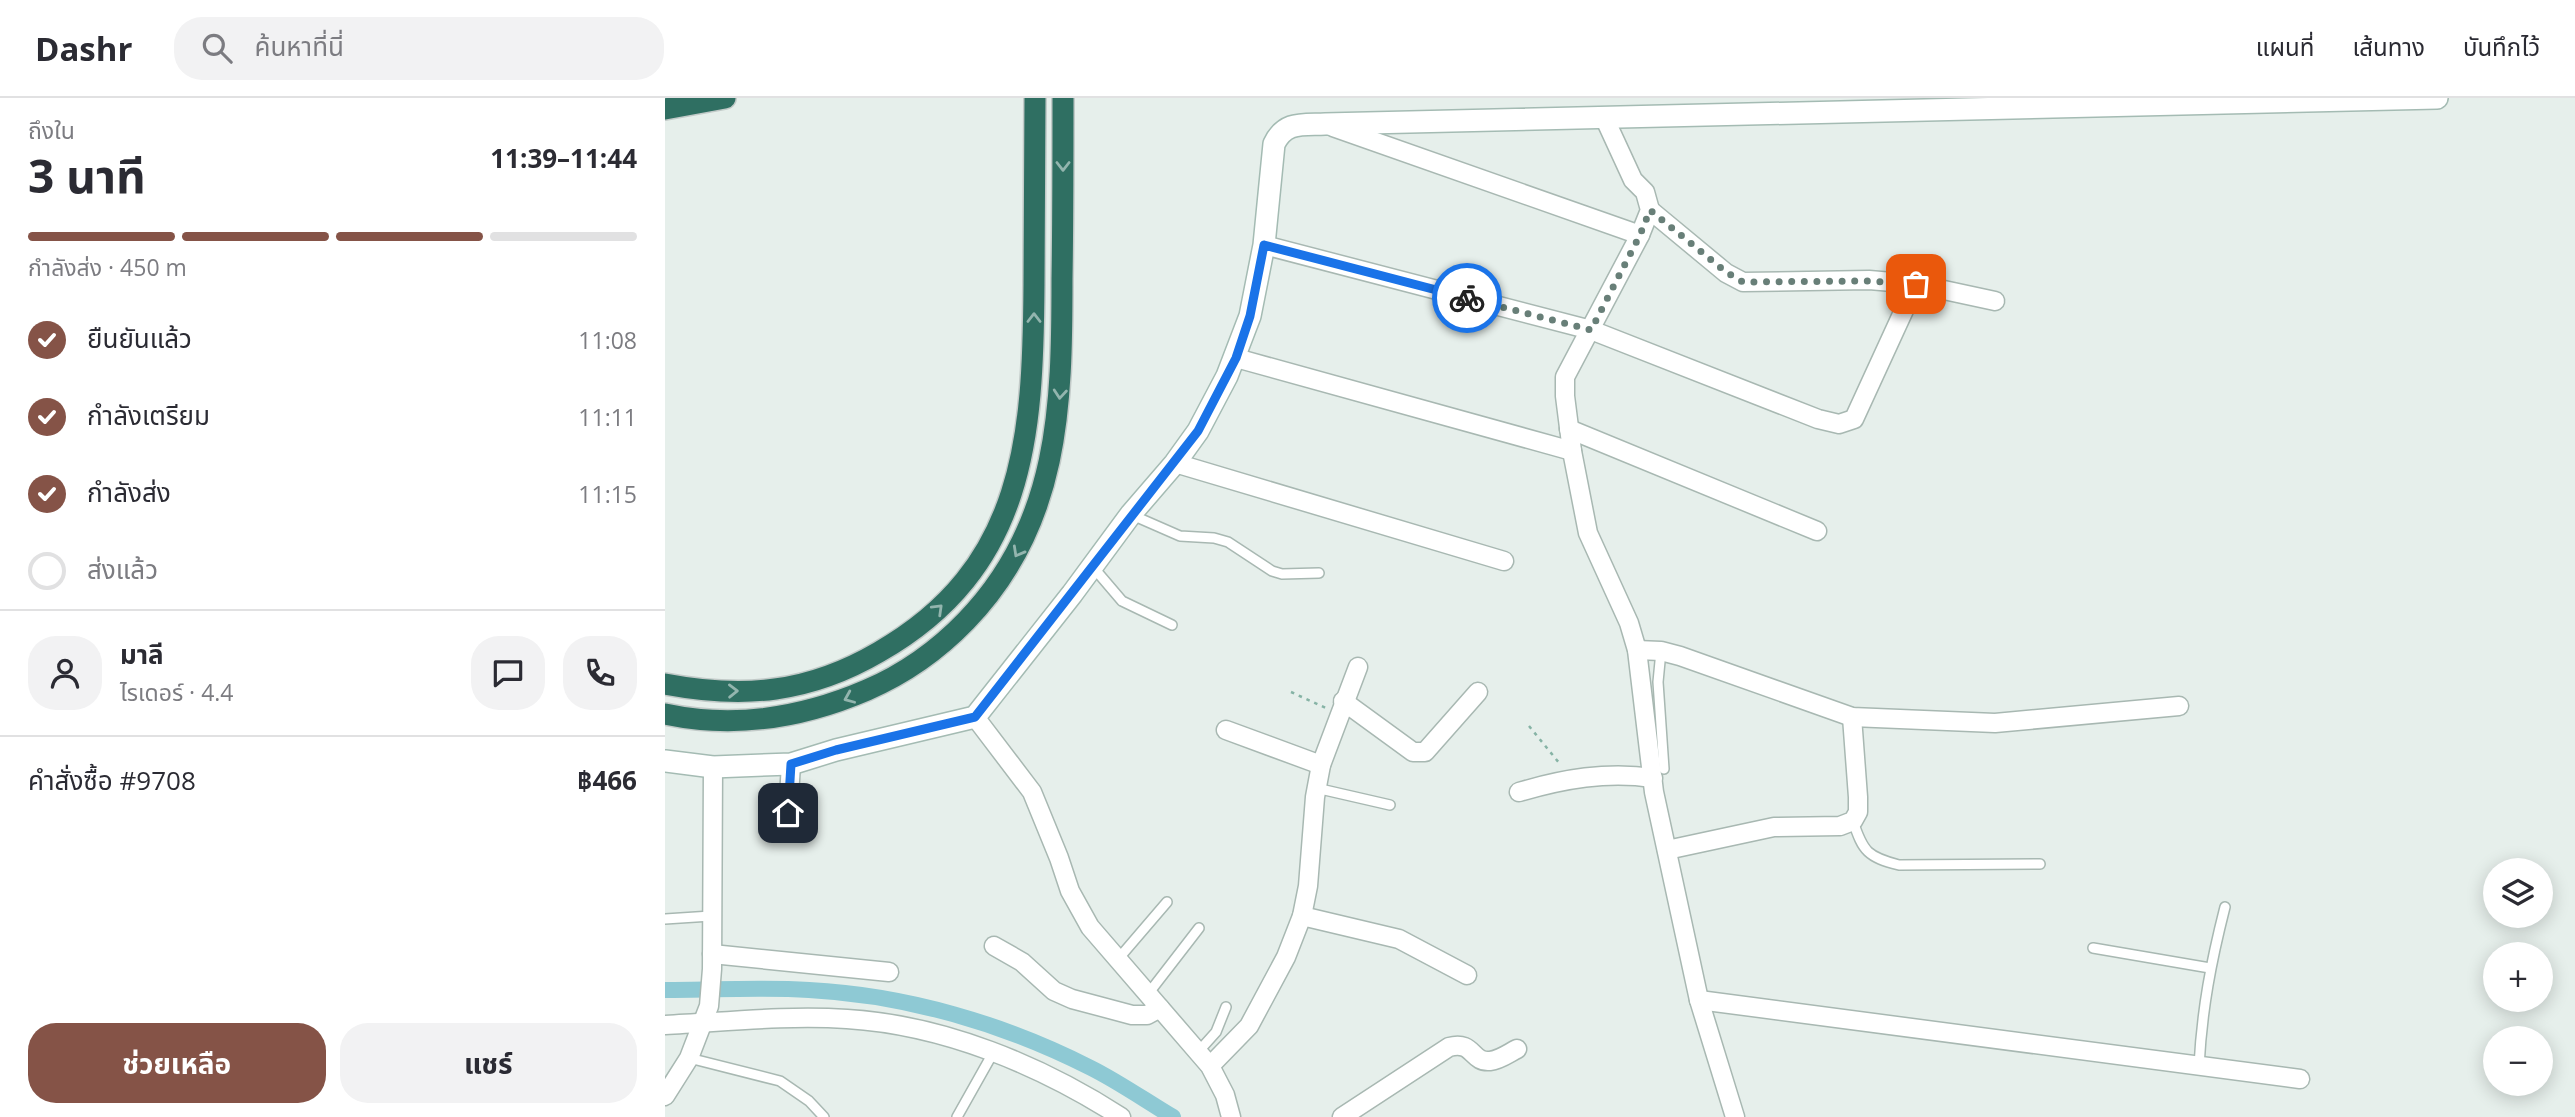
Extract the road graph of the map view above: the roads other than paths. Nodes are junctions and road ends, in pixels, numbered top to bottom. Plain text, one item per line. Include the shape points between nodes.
1 (725, 98) edge
2 (1035, 98) edge
3 (1063, 98) edge
4 (2437, 98) edge
5 (665, 109) edge
6 (1604, 117) junction
7 (1325, 124) junction
8 (1650, 210) junction
9 (1640, 235) junction
10 (1264, 245) junction
11 (1916, 284) junction
12 (1995, 301) dead end
13 (1591, 330) junction
14 (1236, 358) junction
15 (1569, 429) junction
16 (1572, 451) junction
17 (1175, 463) junction
18 (1131, 514) junction
19 (1817, 531) dead end
20 (1504, 561) dead end
21 (1092, 565) junction
22 (1319, 573) dead end
23 (1172, 625) dead end
24 (1637, 650) junction
25 (1661, 651) junction
26 (1358, 667) dead end
27 (665, 684) edge
28 (1478, 692) dead end
29 (2179, 706) dead end
30 (1341, 708) junction
31 (665, 714) edge
32 (975, 717) junction
33 (1852, 717) junction
34 (1226, 730) dead end
35 (665, 761) edge
36 (791, 764) junction
37 (1321, 765) junction
38 (713, 767) junction
39 (1658, 773) junction
40 (1316, 788) junction
41 (1519, 792) dead end
42 (1390, 805) dead end
43 (788, 813) dead end
44 (1853, 821) junction
45 (1667, 850) junction
46 (2040, 864) dead end
47 (1167, 902) dead end
48 (2225, 907) dead end
49 (711, 916) junction
50 (1302, 916) junction
51 (665, 919) edge
52 (1199, 928) dead end
53 (994, 946) dead end
54 (2093, 948) dead end
55 (1119, 958) junction
56 (712, 962) junction
57 (2210, 968) junction
58 (889, 972) dead end
59 (1467, 975) dead end
60 (1148, 994) junction
61 (1699, 1000) junction
62 (1226, 1007) dead end
63 (1160, 1008) junction
64 (705, 1015) junction
65 (665, 1025) edge
66 (1517, 1049) dead end
67 (993, 1053) junction
68 (689, 1058) junction
69 (1204, 1059) junction
70 (2199, 1066) junction
71 (2300, 1079) dead end
72 (665, 1096) edge
73 (1234, 1114) edge
74 (824, 1117) edge
75 (957, 1117) edge
76 (1121, 1117) edge
77 (1342, 1117) edge
78 (1735, 1117) edge

1 - 5 highway
27 -> 2 highway via 708,692 761,691 810,683 898,642 964,584 986,553 1016,483 1032,376
3 -> 31 highway via 1061,375 1054,444 1032,523 1006,573 956,632 906,670 841,701 758,721 721,722
4 - 6 main road
6 - 7 main road
6 - 8 street
7 - 9 street
7 - 10 main road via 1289,127 1274,144
8 - 9 street
8 - 11 street via 1743,282
9 - 13 street
10 - 13 street
10 - 14 main road
11 - 12 street
11 - 13 street via 1863,404 1854,419 1839,424
13 - 15 street via 1565,377
14 - 16 street
14 - 17 main road via 1198,431
15 - 16 street
15 - 19 street
16 - 24 street via 1588,533
17 - 18 main road
17 - 20 street
18 - 21 main road
18 - 22 lane via 1180,536 1228,542 1272,572
21 - 23 lane via 1122,601
21 - 32 main road
24 - 25 street
24 - 39 street
25 - 33 street
25 - 39 lane
26 - 30 street
28 - 30 street via 1425,751 1413,752
29 - 33 street via 1995,723
30 - 37 street
32 - 36 main road
32 - 55 street via 1032,792 1070,891 1090,927
33 - 44 street via 1858,797
34 - 37 street
35 - 38 main road
36 - 38 main road
36 - 43 street
37 - 40 street
38 - 49 street
39 - 41 street via 1606,775
39 - 45 street
40 - 42 lane
40 - 50 street
44 - 45 street via 1840,826 1774,827
44 - 46 lane via 1866,852 1899,865
45 - 61 street
47 - 55 lane
48 - 57 lane
49 - 51 lane
49 - 56 street
50 - 59 street via 1399,939
50 - 69 street via 1249,1026
52 - 60 lane
53 - 63 street via 1072,999 1132,1015 1147,1015
54 - 57 lane
55 - 60 street
56 - 58 street
56 - 64 street
57 - 70 lane
60 - 63 street
61 - 70 street
61 - 78 street
62 - 69 lane
63 - 69 street
64 - 65 street
64 - 67 street via 848,1019 923,1031
64 - 68 street
66 - 77 street via 1487,1061 1467,1046 1449,1047
67 - 75 lane
67 - 76 street via 1048,1074
68 - 72 street
68 - 74 lane via 780,1081
69 - 73 street
70 - 71 street

